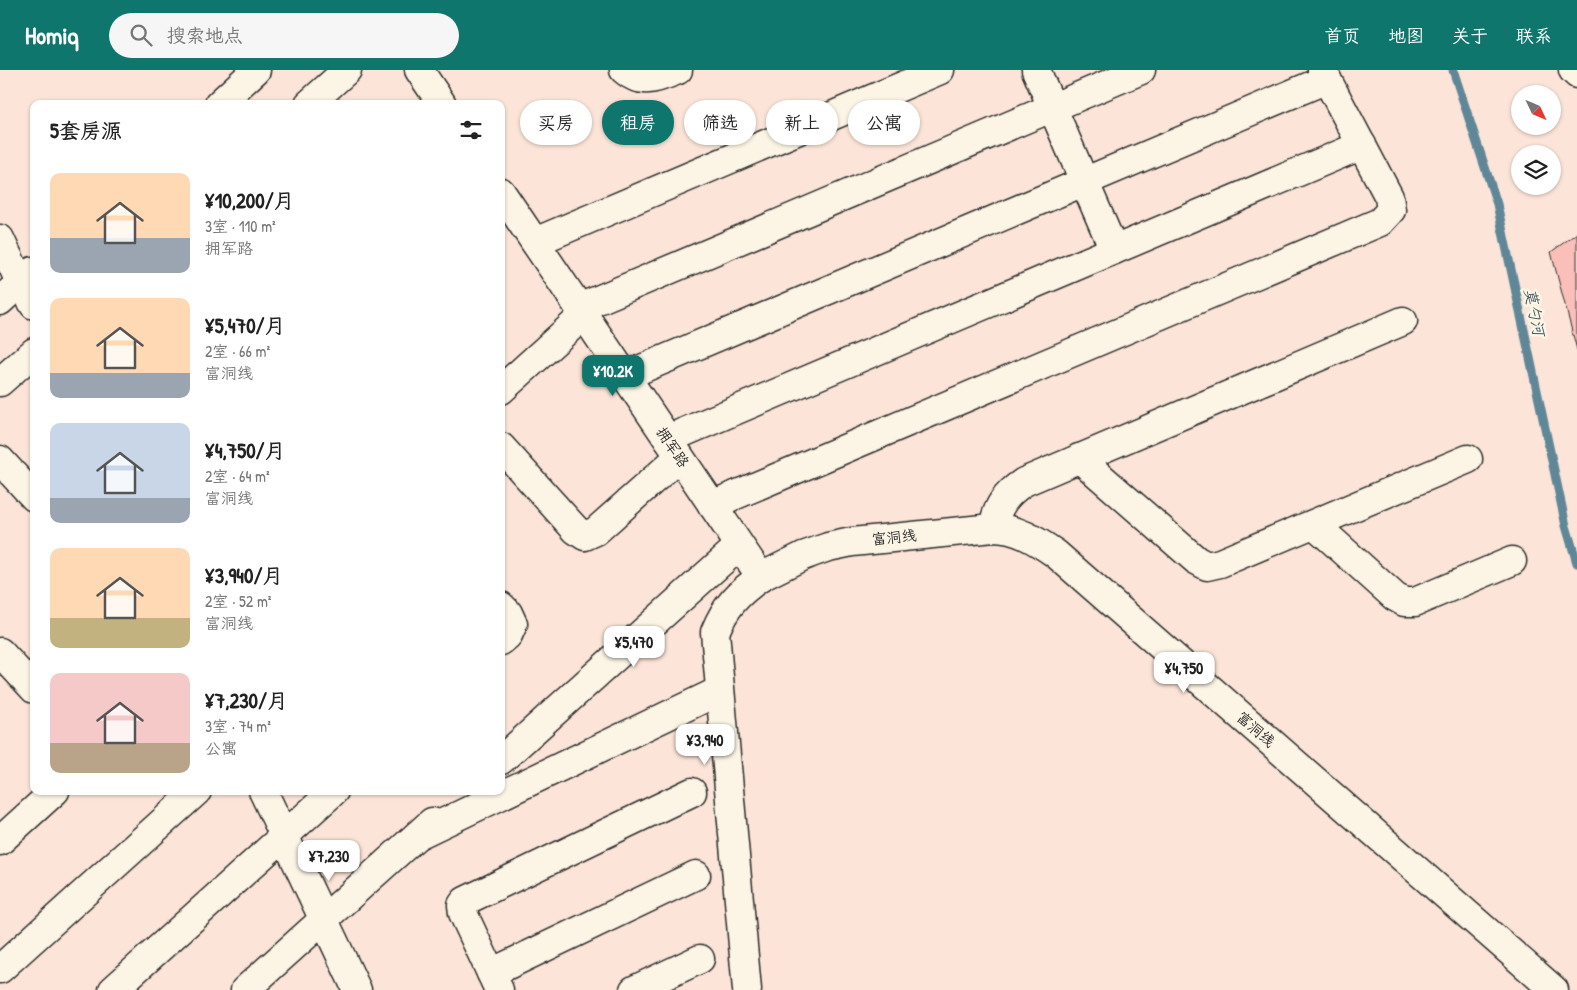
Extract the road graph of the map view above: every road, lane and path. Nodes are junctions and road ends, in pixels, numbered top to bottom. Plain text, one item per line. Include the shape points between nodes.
1 (256, 70) edge
2 (347, 70) edge
3 (419, 70) edge
4 (624, 70) edge
5 (678, 70) edge
6 (940, 70) edge
7 (1036, 70) edge
8 (1141, 70) edge
9 (1572, 70) edge
10 (1324, 74) edge
11 (1577, 74) edge
12 (223, 100) edge
13 (313, 100) edge
14 (439, 100) edge
15 (1052, 108) junction
16 (1362, 145) junction
17 (1084, 182) junction
18 (505, 198) edge
19 (0, 239) edge
20 (535, 242) junction
21 (1114, 250) junction
22 (29, 286) edge
23 (0, 301) edge
24 (582, 312) junction
25 (1403, 321) dead end
26 (30, 356) edge
27 (625, 376) junction
28 (0, 382) edge
29 (505, 386) edge
30 (673, 448) junction
31 (505, 451) edge
32 (1079, 458) junction
33 (1468, 459) dead end
34 (0, 460) edge
35 (30, 493) edge
36 (712, 505) junction
37 (1314, 524) junction
38 (993, 528) junction
39 (739, 546) junction
40 (1512, 561) dead end
41 (761, 577) junction
42 (505, 610) edge
43 (505, 638) edge
44 (0, 652) edge
45 (30, 685) edge
46 (719, 691) junction
47 (505, 756) edge
48 (692, 792) dead end
49 (505, 793) edge
50 (51, 795) edge
51 (193, 795) edge
52 (265, 795) edge
53 (330, 795) edge
54 (462, 795) edge
55 (502, 795) edge
56 (418, 835) junction
57 (284, 836) junction
58 (0, 841) edge
59 (696, 875) dead end
60 (323, 919) junction
61 (700, 958) dead end
62 (0, 969) edge
63 (495, 982) edge
64 (114, 990) edge
65 (245, 990) edge
66 (357, 990) edge
67 (634, 990) edge
68 (747, 990) edge
69 (1554, 990) edge

1 - 12 street
2 - 13 street
3 - 14 street
4 - 5 street via 641,80
6 - 20 street
7 - 15 street
8 - 15 street
9 - 11 street
10 - 16 street
10 - 17 street
15 - 17 street
15 - 24 street
16 - 21 street
16 - 36 street via 1391,204 1391,210 1380,222
17 - 21 street
17 - 27 street
18 - 20 street, 拥军路
19 - 22 street
20 - 24 street, 拥军路
21 - 30 street
22 - 23 street
24 - 27 street, 拥军路
24 - 29 street
25 - 32 street
26 - 28 street
27 - 30 street, 拥军路
30 - 31 street via 596,531 585,536
30 - 36 street, 拥军路
32 - 37 street via 1196,560 1207,566
32 - 38 street via 1012,490 1002,501
33 - 37 street
34 - 35 street
36 - 39 street, 拥军路
37 - 40 street via 1404,602 1415,602
38 - 41 street, 富洞线 via 844,543 803,556
38 - 69 street, 富洞线 via 1019,532 1056,554
39 - 41 street, 拥军路
39 - 47 street
41 - 46 street, 富洞线 via 733,600 715,632
42 - 43 street via 513,624
44 - 45 street
46 - 49 street
46 - 68 street, 富洞线
48 - 63 street via 465,901 463,913
50 - 58 street
51 - 62 street
52 - 57 street
53 - 57 street
54 - 56 street
55 - 56 street
56 - 60 street
57 - 60 street
57 - 64 street
59 - 63 street
60 - 65 street
60 - 66 street
61 - 67 street

